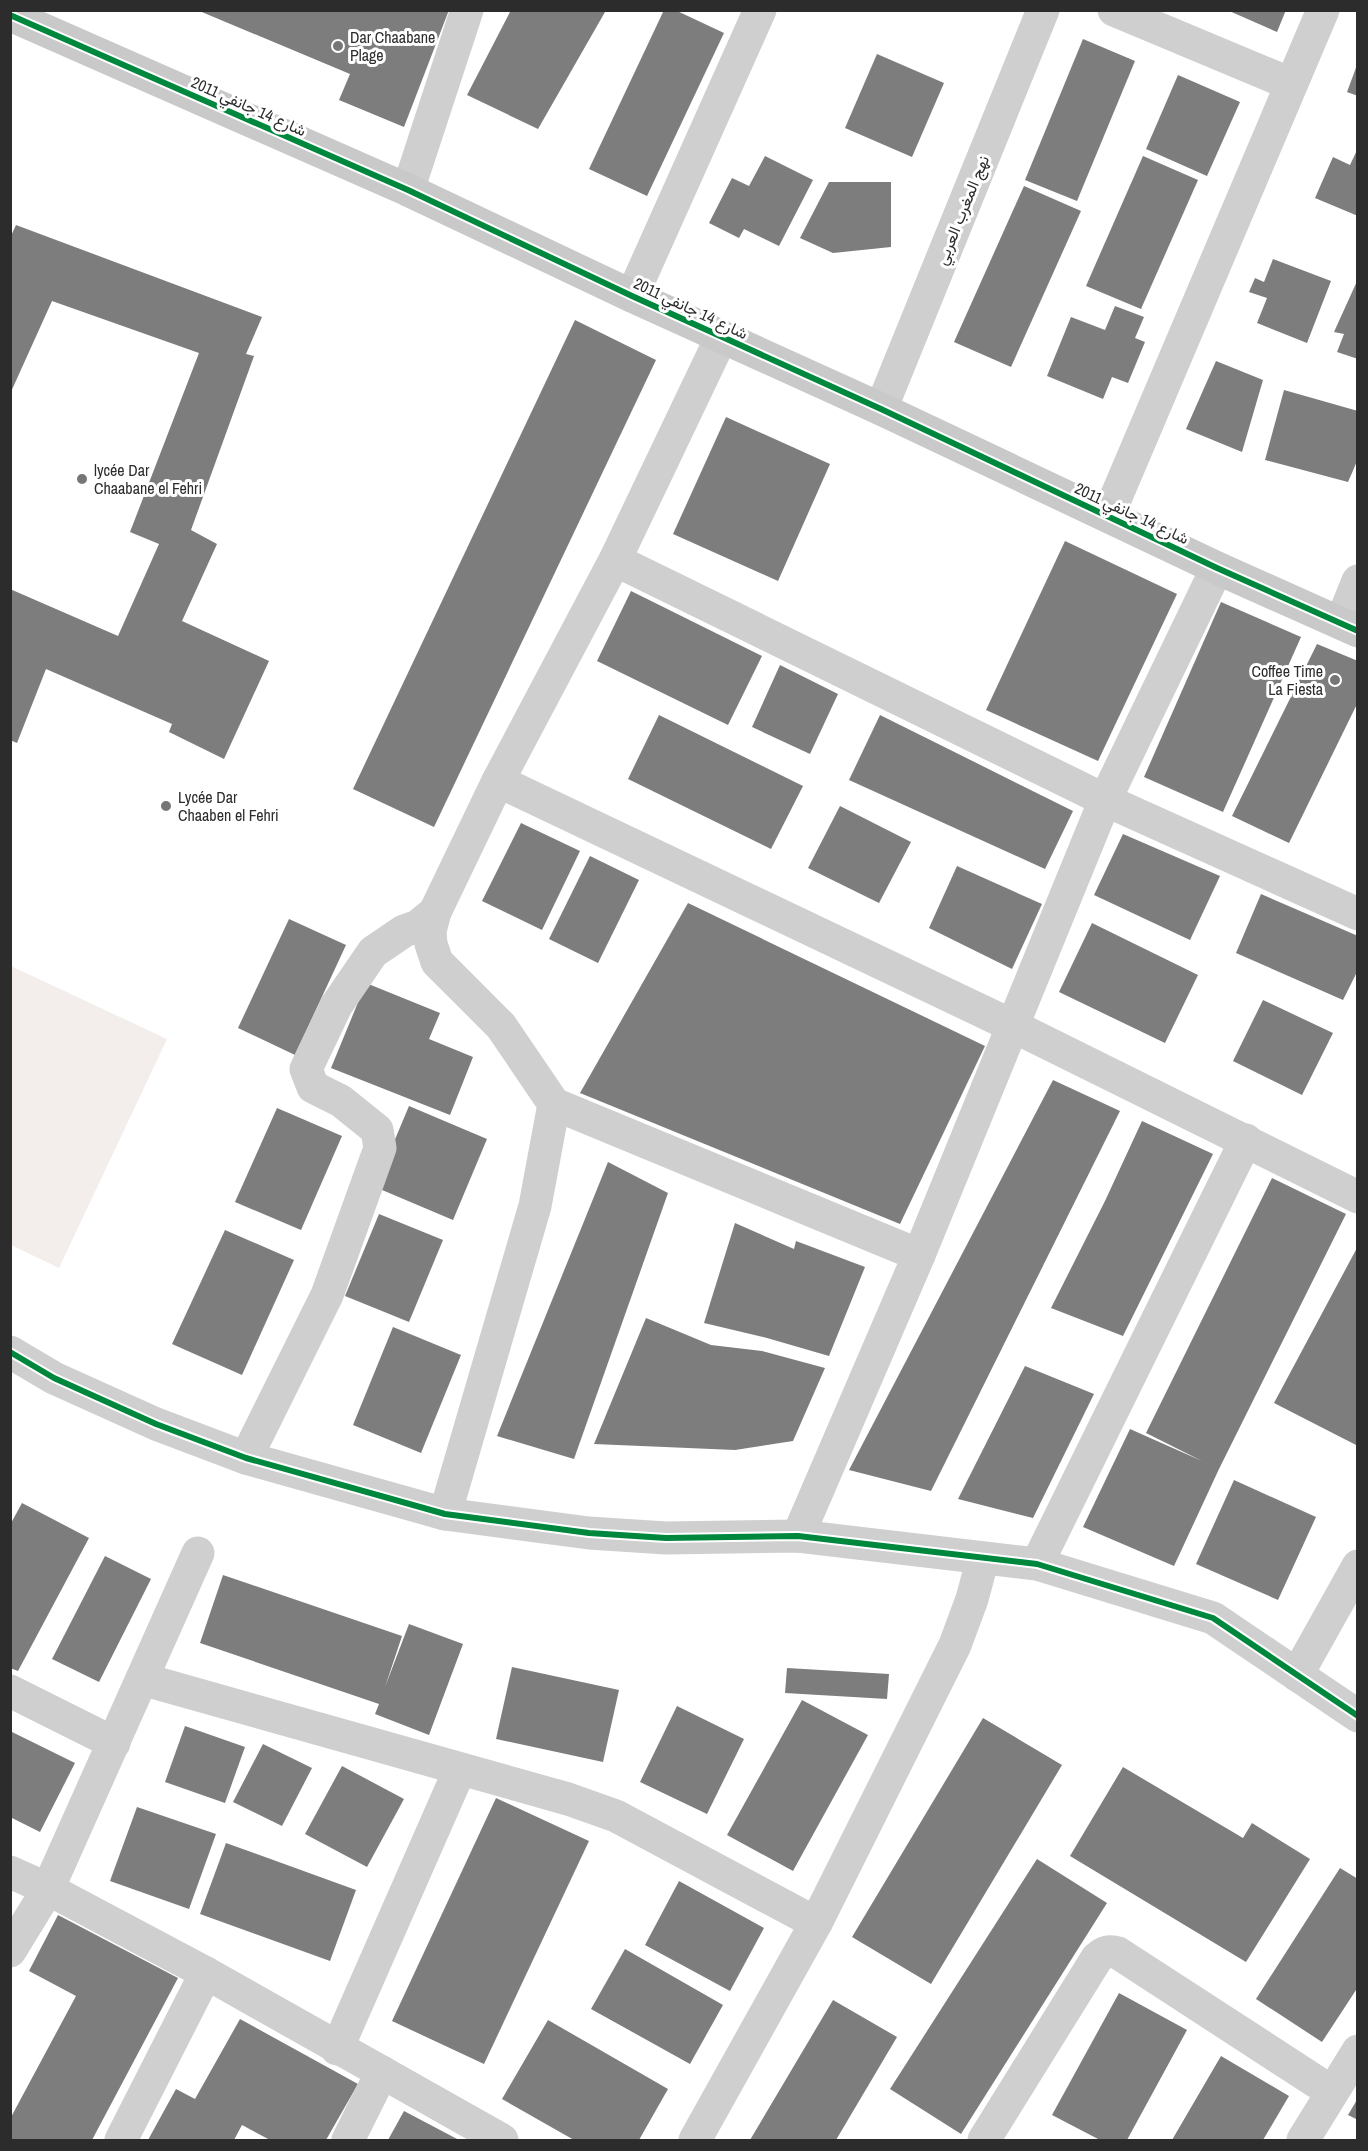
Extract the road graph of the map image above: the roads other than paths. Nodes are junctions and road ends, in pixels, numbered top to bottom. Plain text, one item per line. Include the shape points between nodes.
1 (467, 10) edge
2 (760, 10) edge
3 (1043, 10) edge
4 (1114, 10) edge
5 (1323, 10) edge
6 (17, 22) edge
7 (1291, 84) junction
8 (408, 190) junction
9 (632, 296) junction
10 (721, 338) junction
11 (881, 409) junction
12 (1108, 516) junction
13 (615, 560) junction
14 (1217, 568) junction
15 (1358, 581) edge
16 (1349, 627) edge
17 (498, 781) junction
18 (1105, 800) junction
19 (435, 912) junction
20 (1358, 914) edge
21 (1013, 1026) junction
22 (554, 1104) junction
23 (1246, 1140) junction
24 (1358, 1197) edge
25 (919, 1255) junction
26 (10, 1352) edge
27 (246, 1458) junction
28 (445, 1514) junction
29 (798, 1536) junction
30 (198, 1553) dead end
31 (983, 1558) junction
32 (1037, 1564) junction
33 (1358, 1566) edge
34 (1297, 1675) junction
35 (142, 1680) junction
36 (10, 1691) edge
37 (1358, 1716) edge
38 (114, 1743) junction
39 (460, 1769) junction
40 (10, 1872) edge
41 (48, 1889) junction
42 (816, 1923) junction
43 (10, 1950) edge
44 (206, 1973) junction
45 (337, 2049) junction
46 (1358, 2051) edge
47 (382, 2072) junction
48 (1332, 2092) junction
49 (121, 2140) edge
50 (348, 2140) edge
51 (502, 2140) edge
52 (695, 2140) edge
53 (984, 2140) edge
54 (1303, 2140) edge

1 - 8 street
2 - 9 street
3 - 11 street, نهج المغرب العربي
4 - 7 street
5 - 7 street
6 - 8 street, شارع 14 جانفي 2011
7 - 12 street
8 - 9 street, شارع 14 جانفي 2011
9 - 10 street, شارع 14 جانفي 2011
10 - 11 street, شارع 14 جانفي 2011
10 - 13 street
11 - 12 street, شارع 14 جانفي 2011
12 - 14 street, شارع 14 جانفي 2011
13 - 17 street
13 - 18 street
14 - 16 street, شارع 14 جانفي 2011
14 - 18 street
15 - 16 street
17 - 19 street
17 - 21 street
18 - 20 street
18 - 21 street
19 - 22 street via 430,931 437,962 501,1026
19 - 27 street via 373,952 336,1006 306,1070 313,1087 341,1101 377,1130 380,1148 327,1295
21 - 23 street
21 - 25 street
22 - 25 street
22 - 28 street via 535,1206
23 - 24 street
23 - 32 street
25 - 29 street
26 - 27 street via 54,1378 156,1424
27 - 28 street
28 - 29 street via 589,1533 666,1538
29 - 31 street
30 - 35 street
31 - 32 street
31 - 42 street via 955,1645
32 - 34 street via 1213,1618
33 - 34 street
34 - 37 street
35 - 38 street
35 - 39 street
36 - 38 street
38 - 41 street
39 - 42 street via 616,1816
39 - 45 street
40 - 41 street
41 - 43 street
41 - 44 street
42 - 52 street
44 - 45 street
44 - 49 street
45 - 47 street
46 - 48 street
47 - 50 street
47 - 51 street
48 - 53 street via 1111,1951 1097,1958
48 - 54 street

